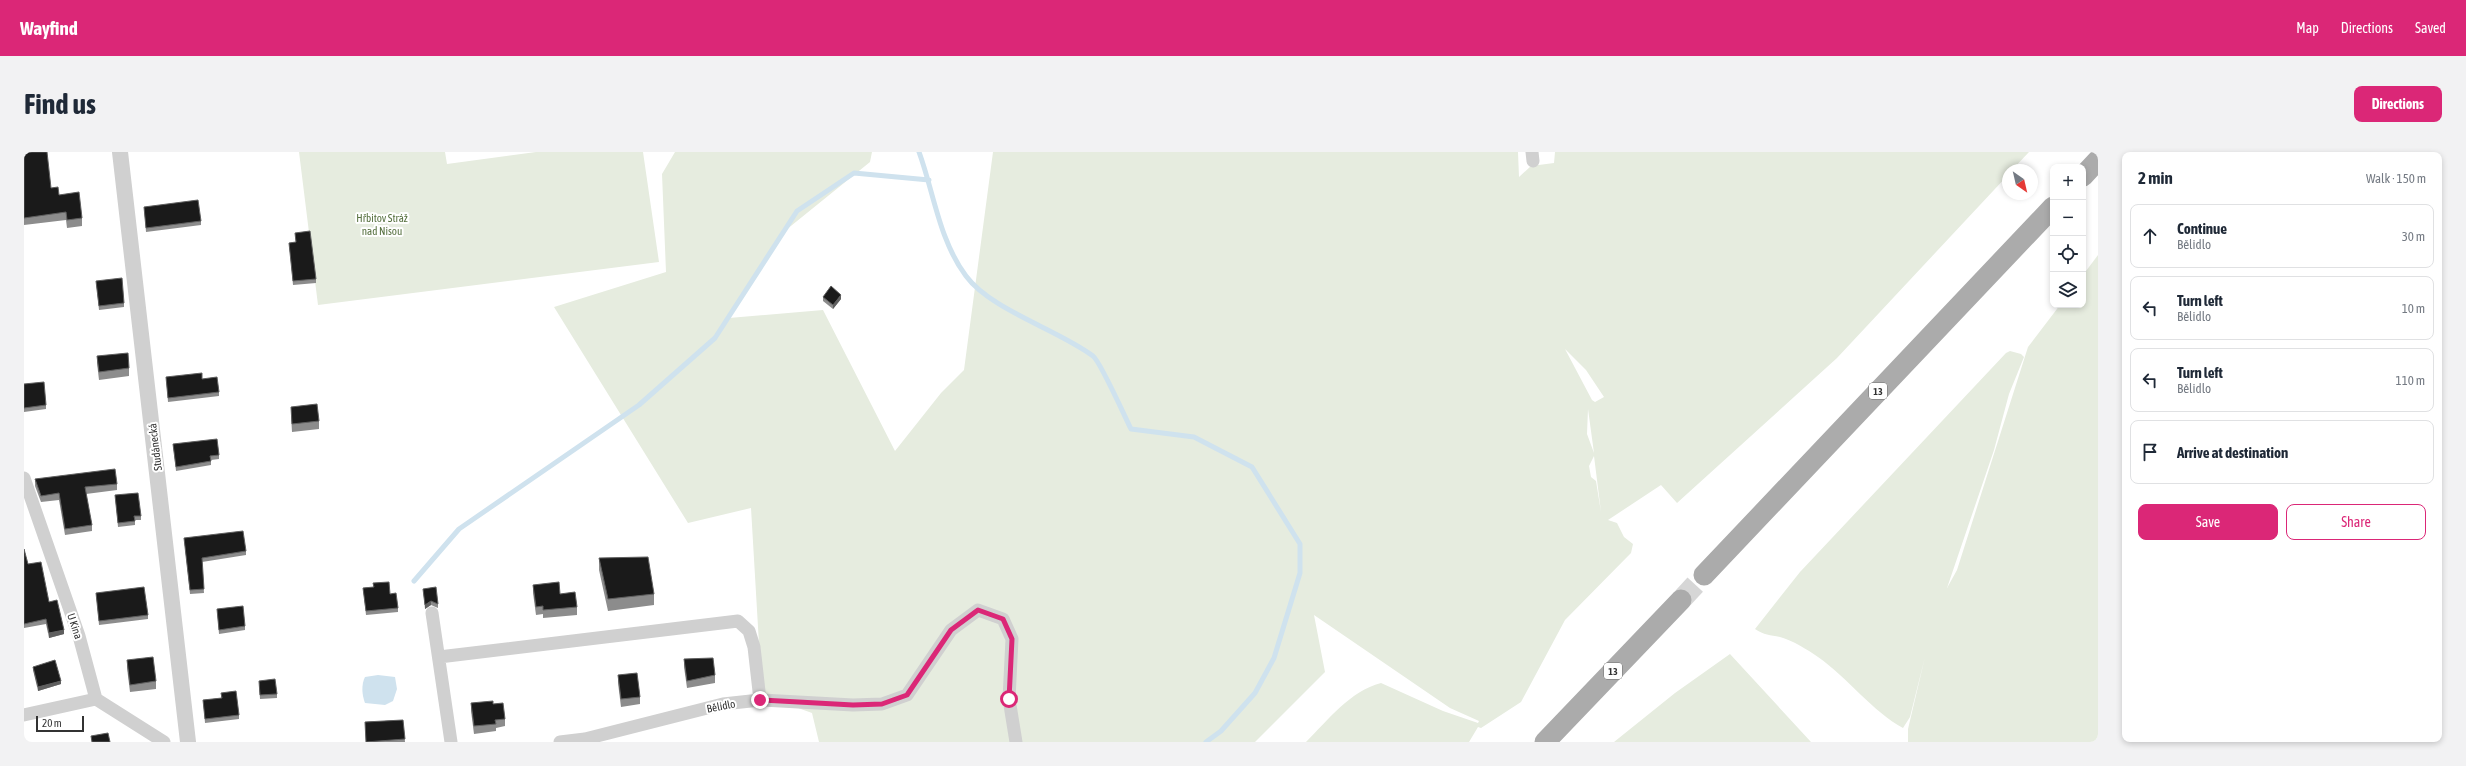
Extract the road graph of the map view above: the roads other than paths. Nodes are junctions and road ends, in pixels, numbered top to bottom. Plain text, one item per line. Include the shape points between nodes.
1 (120, 152) edge
2 (2098, 160) edge
3 (2086, 173) edge
4 (2050, 210) edge
5 (24, 478) edge
6 (1704, 575) tunnel mouth
7 (1680, 600) tunnel mouth
8 (432, 613) dead end
9 (439, 657) junction
10 (96, 699) junction
11 (760, 700) junction
12 (24, 715) edge
13 (164, 742) edge
14 (188, 742) edge
15 (451, 742) edge
16 (560, 742) edge
17 (1016, 742) edge
18 (1545, 742) edge

1 - 14 street, Studánecká
2 - 3 main road
4 - 6 main road, 13
5 - 10 street, U Kina via 79,636
7 - 18 main road, 13
8 - 9 street
9 - 11 street via 738,622 749,631 754,647
9 - 15 street
10 - 12 street
10 - 13 street
11 - 16 street, Bělidlo via 723,704 585,739
11 - 17 street, Bělidlo via 853,705 882,704 907,695 951,630 978,610 1003,619 1012,639 1009,699

